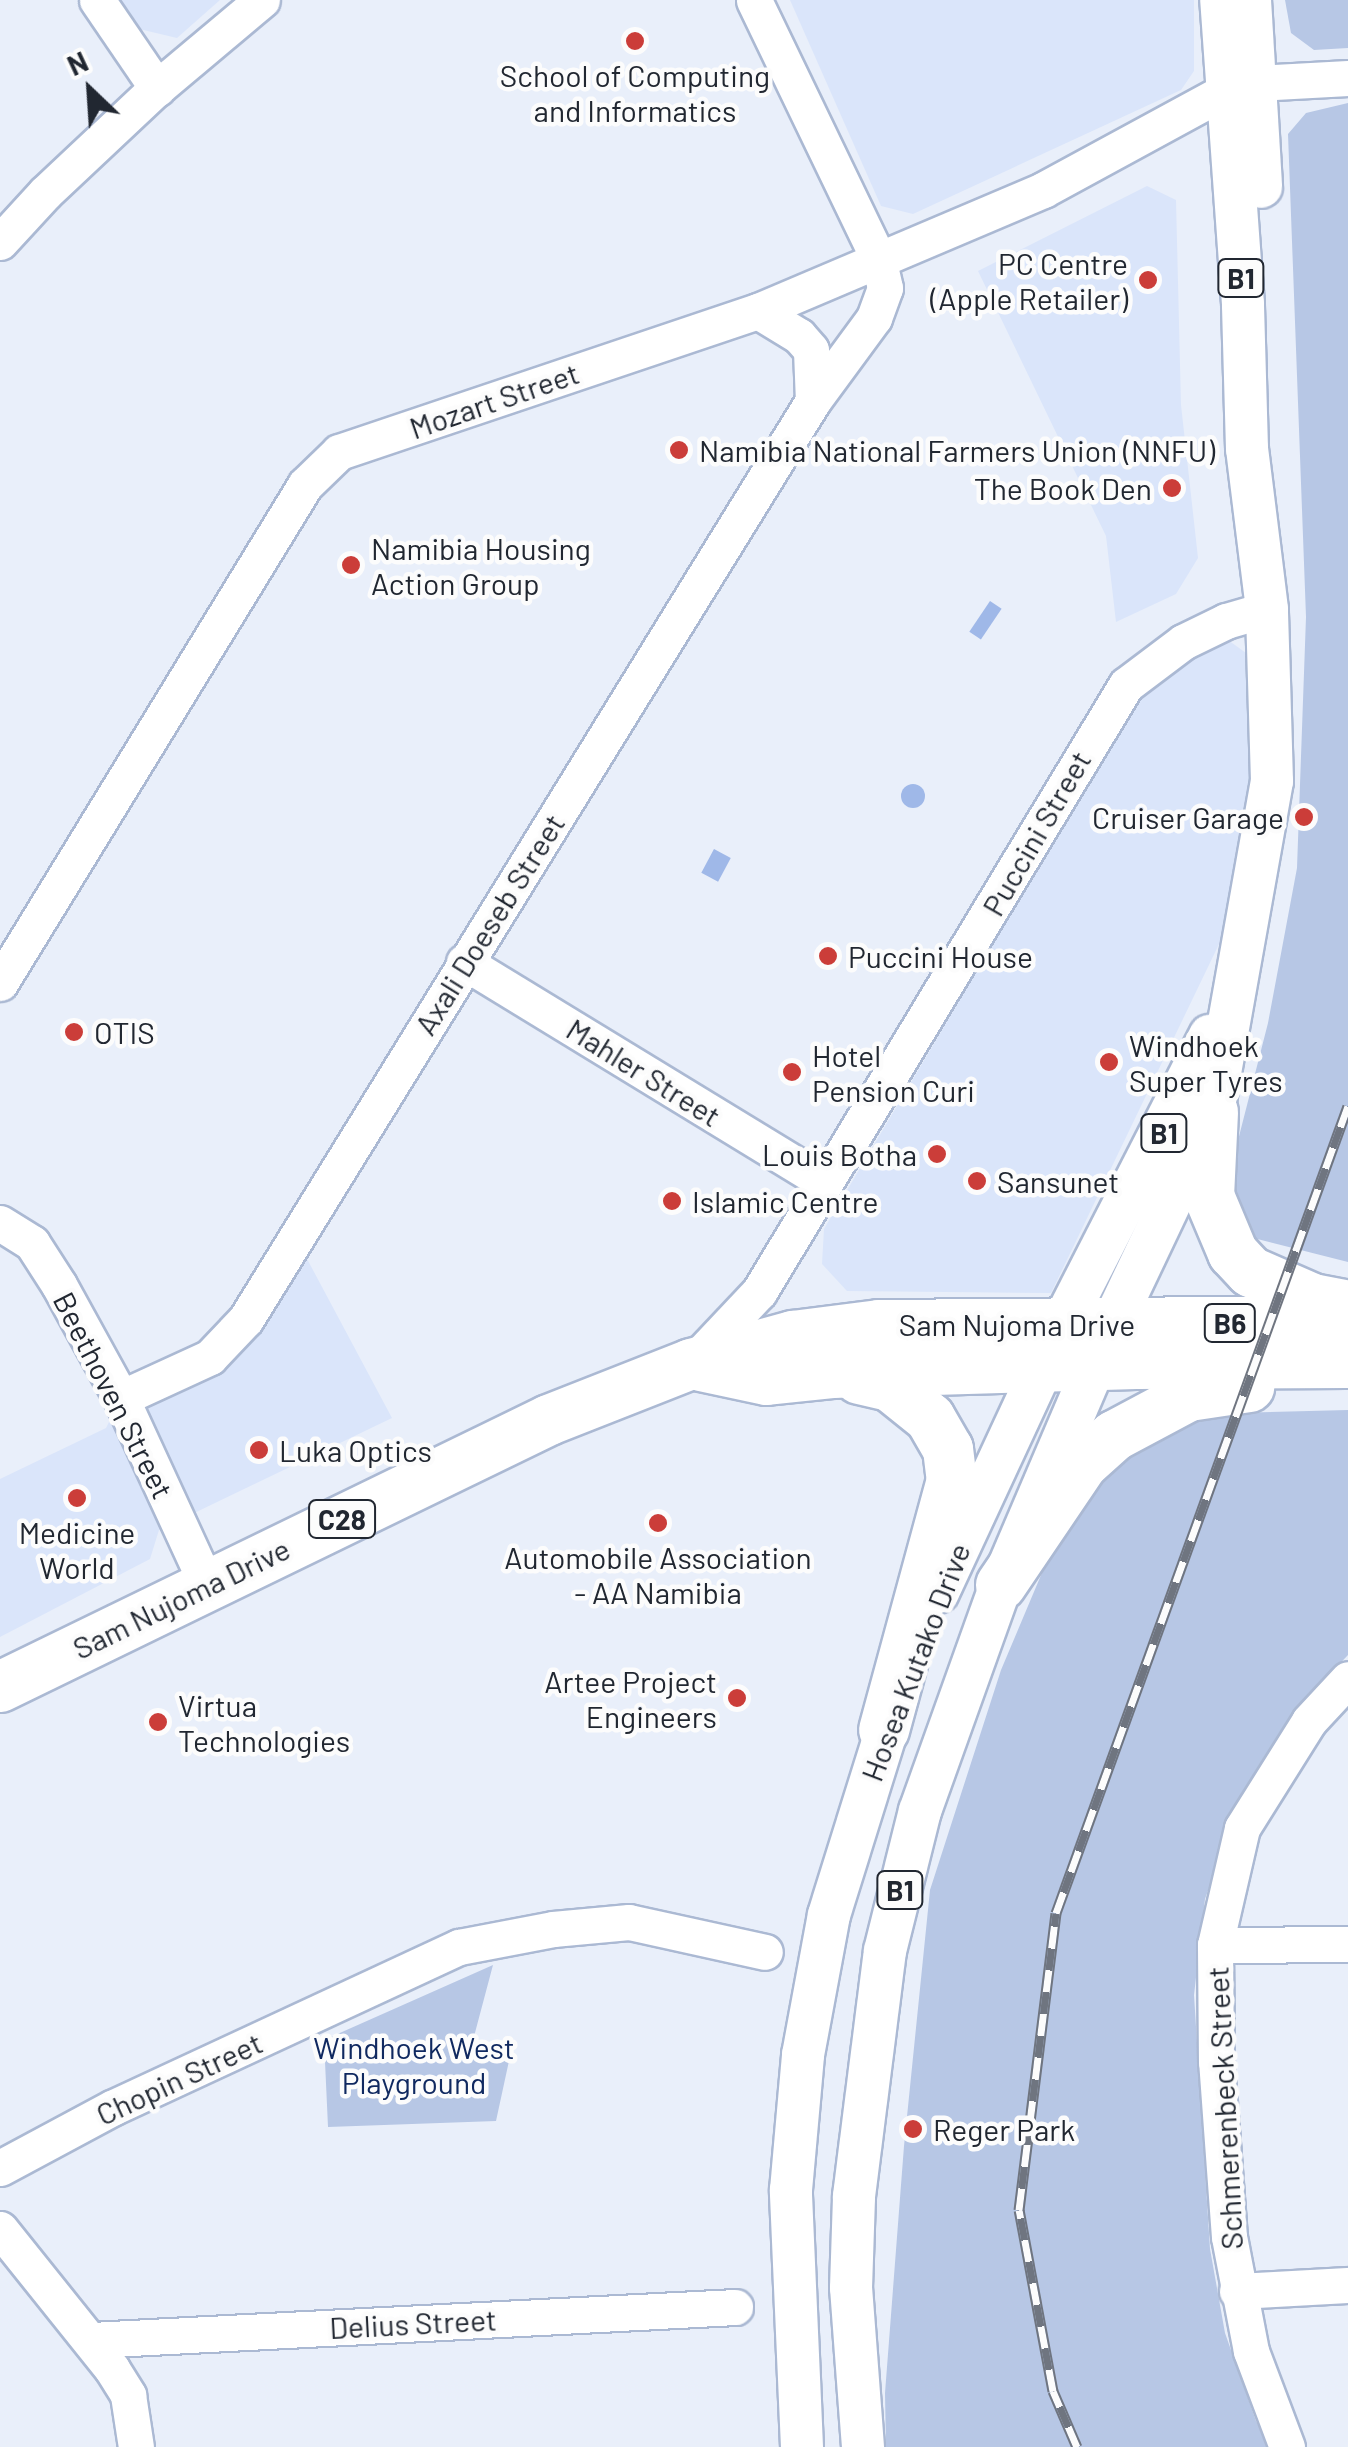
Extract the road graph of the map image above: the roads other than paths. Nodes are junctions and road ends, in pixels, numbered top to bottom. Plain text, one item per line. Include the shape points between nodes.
1 (96, 0) edge
2 (262, 0) edge
3 (754, 0) edge
4 (1221, 0) edge
5 (1250, 0) edge
6 (1340, 79) edge
7 (1240, 87) junction
8 (156, 88) junction
9 (0, 242) edge
10 (878, 258) junction
11 (758, 311) junction
12 (813, 401) junction
13 (1267, 609) junction
14 (1246, 932) junction
15 (464, 962) junction
16 (0, 984) edge
17 (1214, 1112) junction
18 (824, 1182) junction
19 (0, 1224) edge
20 (1348, 1306) edge
21 (1348, 1321) edge
22 (1105, 1345) junction
23 (1052, 1347) junction
24 (1348, 1363) edge
25 (691, 1364) junction
26 (1348, 1372) edge
27 (832, 1373) junction
28 (120, 1398) junction
29 (206, 1584) junction
30 (1001, 1585) junction
31 (1348, 1679) edge
32 (0, 1688) edge
33 (884, 1730) junction
34 (1348, 1944) edge
35 (1215, 1946) junction
36 (765, 1952) dead end
37 (0, 2168) edge
38 (0, 2229) edge
39 (1348, 2285) edge
40 (1237, 2290) junction
41 (734, 2307) dead end
42 (91, 2340) junction
43 (136, 2447) edge
44 (802, 2447) edge
45 (863, 2447) edge
46 (1287, 2447) edge

1 - 8 street
2 - 8 street
3 - 10 street
4 - 7 main road, Hosea Kutako Drive / B1
5 - 7 main road, Hosea Kutako Drive / B1
6 - 7 street
7 - 10 street, Mozart Street via 1043,190
7 - 13 main road, Hosea Kutako Drive / B1 via 1247,449
8 - 9 street
10 - 11 street, Mozart Street
10 - 12 street, Axali Doeseb Street via 885,288 874,318
11 - 12 street via 811,350
11 - 16 street, Mozart Street via 339,452 305,485
12 - 15 street, Axali Doeseb Street
13 - 14 main road, Hosea Kutako Drive / B1 via 1272,780
13 - 18 street, Puccini Street via 1184,642 1126,685
14 - 17 main road, Hosea Kutako Drive / B1
14 - 23 main road, Hosea Kutako Drive / B1 via 1203,1058
15 - 18 street, Mahler Street
15 - 28 street, Axali Doeseb Street via 246,1319 210,1356
17 - 20 highway via 1209,1196 1233,1253 1251,1272 1314,1300
17 - 22 main road, Hosea Kutako Drive / B1
18 - 25 street, Puccini Street via 759,1292
19 - 28 street, Beethoven Street via 32,1243
21 - 22 highway, Sam Nujoma Drive / B6
22 - 23 highway, Sam Nujoma Drive / C28
22 - 24 highway, Sam Nujoma Drive / B6
22 - 30 main road, Hosea Kutako Drive / B1
23 - 25 highway, Sam Nujoma Drive / C28 via 879,1324 794,1336
23 - 27 highway, Sam Nujoma Drive / C28
23 - 33 main road, Hosea Kutako Drive / B1 via 941,1584
25 - 27 highway, Sam Nujoma Drive / C28 via 767,1380
25 - 29 highway, Sam Nujoma Drive / C28 via 549,1420
26 - 30 highway via 1189,1396 1145,1416 1083,1464
27 - 33 highway via 890,1386 910,1399 948,1449 952,1480
28 - 29 street, Beethoven Street
29 - 32 highway, Sam Nujoma Drive / C28
30 - 45 main road, Hosea Kutako Drive / B1 via 920,1811 884,1951 854,2196 851,2288
31 - 35 street, Schmerenbeck Street via 1309,1720 1242,1828
33 - 44 main road, Hosea Kutako Drive / B1 via 828,1916 803,2055 791,2190
34 - 35 street
35 - 40 street, Schmerenbeck Street via 1216,2062
36 - 37 street, Chopin Street via 629,1922 458,1947
38 - 42 street
39 - 40 street
40 - 46 street, Schmerenbeck Street via 1257,2370
41 - 42 street, Delius Street
42 - 43 street via 128,2396

